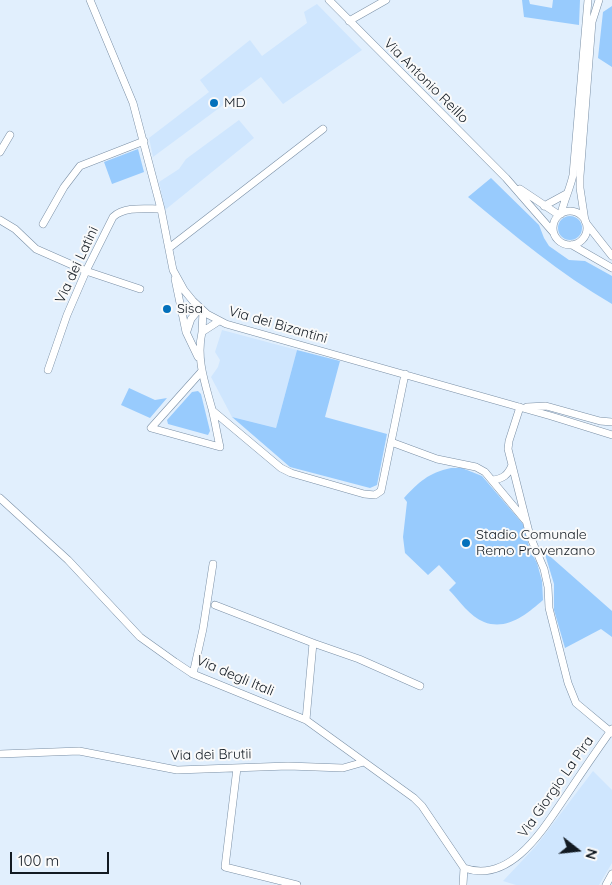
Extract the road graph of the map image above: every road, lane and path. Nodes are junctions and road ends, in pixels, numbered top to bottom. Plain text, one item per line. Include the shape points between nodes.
1 (90, 0) edge
2 (329, 0) edge
3 (386, 0) edge
4 (588, 0) edge
5 (599, 0) edge
6 (349, 21) junction
7 (323, 129) dead end
8 (10, 135) dead end
9 (144, 141) junction
10 (0, 152) edge
11 (506, 178) junction
12 (566, 194) junction
13 (544, 206) junction
14 (161, 209) junction
15 (560, 214) junction
16 (0, 220) edge
17 (585, 222) junction
18 (43, 224) dead end
19 (553, 232) junction
20 (572, 245) junction
21 (169, 248) junction
22 (612, 256) edge
23 (612, 268) edge
24 (174, 270) junction
25 (86, 271) junction
26 (140, 288) dead end
27 (202, 310) junction
28 (219, 321) junction
29 (186, 332) junction
30 (202, 332) junction
31 (199, 359) junction
32 (48, 370) dead end
33 (202, 371) junction
34 (405, 374) junction
35 (522, 408) junction
36 (213, 412) junction
37 (600, 421) junction
38 (612, 422) edge
39 (612, 429) edge
40 (600, 431) junction
41 (612, 435) edge
42 (391, 442) junction
43 (512, 464) junction
44 (492, 480) junction
45 (0, 498) edge
46 (528, 524) junction
47 (213, 564) dead end
48 (215, 604) dead end
49 (313, 644) junction
50 (193, 674) junction
51 (420, 686) dead end
52 (306, 720) junction
53 (611, 731) edge
54 (0, 754) edge
55 (364, 762) junction
56 (237, 768) junction
57 (464, 868) junction
58 (612, 874) edge
59 (297, 885) edge
60 (463, 885) edge
61 (606, 885) edge

1 - 9 street, Via dei Bizantini via 120,69
2 - 6 street, Via Antonio Reillo
3 - 6 street
4 - 12 street via 573,175
5 - 17 street via 592,22 580,176
6 - 11 street, Via Antonio Reillo
7 - 21 street
8 - 10 street
9 - 14 street, Via dei Bizantini
9 - 18 street via 80,166
11 - 13 street, Via Antonio Reillo
11 - 19 street, Via Antonio Reillo
12 - 13 street
12 - 15 street
13 - 15 street, Via Antonio Reillo
14 - 21 street, Via dei Bizantini
14 - 25 street, Via dei Latini via 119,212
15 - 17 street via 575,212
15 - 19 street via 554,222
16 - 25 street via 36,249
17 - 20 street via 584,237
17 - 22 street
19 - 20 street via 558,241
20 - 23 street
21 - 24 street, Via dei Bizantini
24 - 27 street, Via dei Bizantini via 184,290
24 - 29 street
25 - 26 street
25 - 32 street, Via dei Latini
27 - 28 street, Via dei Bizantini
27 - 29 street via 191,319
27 - 30 street
28 - 30 street
28 - 34 street, Via dei Bizantini
29 - 31 street
30 - 31 street
31 - 33 street
33 - 36 street
33 - 36 street via 152,428 220,447
34 - 35 street, Via dei Bizantini
34 - 42 street
35 - 37 street via 546,406
35 - 40 street, Via dei Bizantini
35 - 43 street via 509,441
36 - 42 street via 281,468 364,494 375,495 381,491
37 - 38 street
37 - 40 street
39 - 40 street
40 - 41 street, Via dei Bizantini
42 - 44 street via 437,459 476,467
43 - 44 street via 506,476
43 - 46 street
44 - 46 street
45 - 50 street, Via degli Itali via 68,560 140,637
46 - 53 street via 544,569 549,608 568,683 576,702
47 - 50 street
48 - 49 street
49 - 51 street via 359,659
49 - 52 street
50 - 52 street, Via degli Itali
52 - 55 street, Via degli Itali
53 - 57 street, Via Giorgio La Pira via 527,849 499,868 484,871
54 - 56 street, Via dei Brutii via 80,751 177,770
55 - 56 street, Via dei Brutii via 342,768
55 - 57 street, Via degli Itali via 422,806
56 - 59 street via 225,866
57 - 60 street
58 - 61 street

